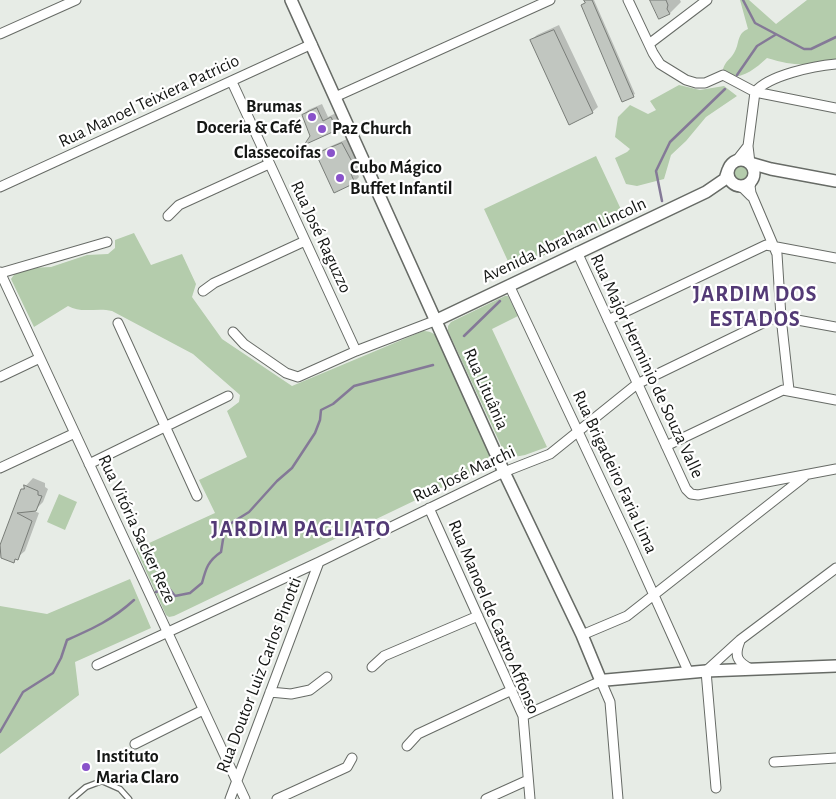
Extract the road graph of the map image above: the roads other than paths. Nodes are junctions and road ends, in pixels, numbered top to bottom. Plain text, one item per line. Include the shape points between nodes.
1 (76, 0) edge
2 (292, 0) edge
3 (550, 0) edge
4 (628, 0) edge
5 (707, 0) edge
6 (0, 34) edge
7 (312, 44) junction
8 (649, 44) junction
9 (836, 64) edge
10 (232, 82) junction
11 (755, 92) junction
12 (335, 97) junction
13 (836, 108) edge
14 (748, 146) junction
15 (738, 160) junction
16 (750, 163) junction
17 (269, 164) junction
18 (771, 169) junction
19 (728, 172) junction
20 (752, 179) junction
21 (836, 181) edge
22 (737, 185) junction
23 (0, 187) edge
24 (706, 192) junction
25 (754, 201) junction
26 (168, 216) dead end
27 (305, 241) junction
28 (107, 242) dead end
29 (774, 247) junction
30 (577, 252) junction
31 (836, 258) edge
32 (1, 277) edge
33 (509, 285) junction
34 (203, 291) dead end
35 (781, 317) junction
36 (436, 320) junction
37 (608, 320) junction
38 (118, 323) dead end
39 (836, 327) edge
40 (233, 332) dead end
41 (356, 351) junction
42 (40, 358) junction
43 (0, 377) edge
44 (637, 384) junction
45 (789, 390) junction
46 (228, 396) dead end
47 (836, 400) edge
48 (166, 426) junction
49 (578, 430) junction
50 (75, 433) junction
51 (666, 446) junction
52 (89, 464) junction
53 (0, 468) edge
54 (836, 469) edge
55 (504, 472) junction
56 (806, 475) junction
57 (773, 481) junction
58 (781, 494) junction
59 (197, 496) dead end
60 (429, 508) junction
61 (319, 562) junction
62 (836, 568) edge
63 (654, 595) junction
64 (478, 616) junction
65 (167, 632) junction
66 (582, 636) junction
67 (740, 640) junction
68 (97, 665) dead end
69 (836, 666) edge
70 (372, 667) dead end
71 (752, 669) junction
72 (706, 671) junction
73 (689, 673) junction
74 (327, 677) dead end
75 (601, 682) junction
76 (512, 690) junction
77 (270, 692) junction
78 (203, 710) junction
79 (523, 716) junction
80 (135, 744) dead end
81 (407, 746) dead end
82 (352, 758) dead end
83 (836, 758) edge
84 (774, 762) dead end
85 (528, 780) junction
86 (237, 782) junction
87 (716, 788) dead end
88 (72, 799) edge
89 (129, 799) edge
90 (230, 799) edge
91 (245, 799) edge
92 (277, 799) edge
93 (486, 799) edge
94 (530, 799) edge
95 (618, 799) edge

1 - 6 street
2 - 7 street, Rua Lituânia
3 - 12 street
4 - 8 street
5 - 8 street
7 - 10 street, Rua Manoel Teixiera Patricio
7 - 12 street, Rua Lituânia
8 - 11 street via 660,64 686,80 706,83 723,75
9 - 11 street via 812,67 785,76 759,87
10 - 17 street, Rua José Raguzzo
10 - 23 street, Rua Manoel Teixiera Patricio
11 - 13 street
11 - 14 street
12 - 36 street, Rua Lituânia
14 - 15 street
14 - 16 street
15 - 16 street
15 - 19 street via 733,162
16 - 18 street
16 - 20 street
17 - 26 street via 179,205
17 - 27 street, Rua José Raguzzo
18 - 20 street via 759,172
18 - 21 street
19 - 22 street via 731,182
19 - 24 street, Avenida Abraham Lincoln via 721,183
20 - 22 street via 746,185
20 - 25 street
22 - 24 street, Avenida Abraham Lincoln
22 - 25 street
24 - 30 street, Avenida Abraham Lincoln
25 - 29 street
27 - 34 street
27 - 41 street, Rua José Raguzzo
28 - 32 street
29 - 31 street
29 - 35 street
29 - 37 street via 766,245
30 - 33 street, Avenida Abraham Lincoln
30 - 37 street, Rua Major Herminio de Souza Valle
32 - 42 street, Rua Vitória Sacker Reze
33 - 36 street, Avenida Abraham Lincoln
33 - 49 street, Rua Brigadeiro Faria Lima
35 - 39 street
35 - 44 street, Rua José Marchi
35 - 45 street
36 - 41 street
36 - 55 street, Rua Lituânia
37 - 44 street, Rua Major Herminio de Souza Valle
38 - 48 street
40 - 41 street via 244,344 298,377
42 - 43 street
42 - 50 street, Rua Vitória Sacker Reze
44 - 49 street, Rua José Marchi
44 - 51 street, Rua Major Herminio de Souza Valle
45 - 47 street
45 - 51 street
46 - 48 street
48 - 52 street
48 - 59 street
49 - 55 street, Rua José Marchi via 550,454
49 - 63 street, Rua Brigadeiro Faria Lima
50 - 52 street, Rua Vitória Sacker Reze
50 - 53 street
51 - 57 street, Rua Major Herminio de Souza Valle via 691,494
52 - 65 street, Rua Vitória Sacker Reze
54 - 56 street, Rua Major Herminio de Souza Valle
55 - 60 street, Rua José Marchi
55 - 66 street, Rua Lituânia
56 - 57 street, Rua Major Herminio de Souza Valle
56 - 58 street
57 - 58 street via 780,486
58 - 63 street
60 - 61 street, Rua José Marchi
60 - 64 street, Rua Manoel de Castro Affonso
61 - 65 street, Rua José Marchi
61 - 77 street, Rua Doutor Luiz Carlos Pinotti
62 - 67 street
63 - 66 street via 627,616
63 - 73 street, Rua Brigadeiro Faria Lima
64 - 70 street via 384,656
64 - 76 street, Rua Manoel de Castro Affonso
65 - 68 street, Rua José Marchi
65 - 78 street, Rua Vitória Sacker Reze
66 - 75 street, Rua Lituânia
67 - 71 street via 738,657 742,664
67 - 72 street
69 - 71 street
71 - 72 street
72 - 73 street
72 - 87 street
73 - 75 street
74 - 77 street via 310,690 291,694
75 - 79 street
75 - 95 street, Rua Lituânia via 610,702
76 - 79 street, Rua Manoel de Castro Affonso
76 - 81 street via 418,734
77 - 86 street, Rua Doutor Luiz Carlos Pinotti
78 - 80 street
78 - 86 street, Rua Vitória Sacker Reze
79 - 85 street, Rua Manoel de Castro Affonso
82 - 92 street via 347,767
83 - 84 street
85 - 93 street
85 - 94 street, Rua Manoel de Castro Affonso
86 - 90 street, Rua Doutor Luiz Carlos Pinotti
86 - 91 street, Rua Vitória Sacker Reze
88 - 89 lane via 86,787 102,781

